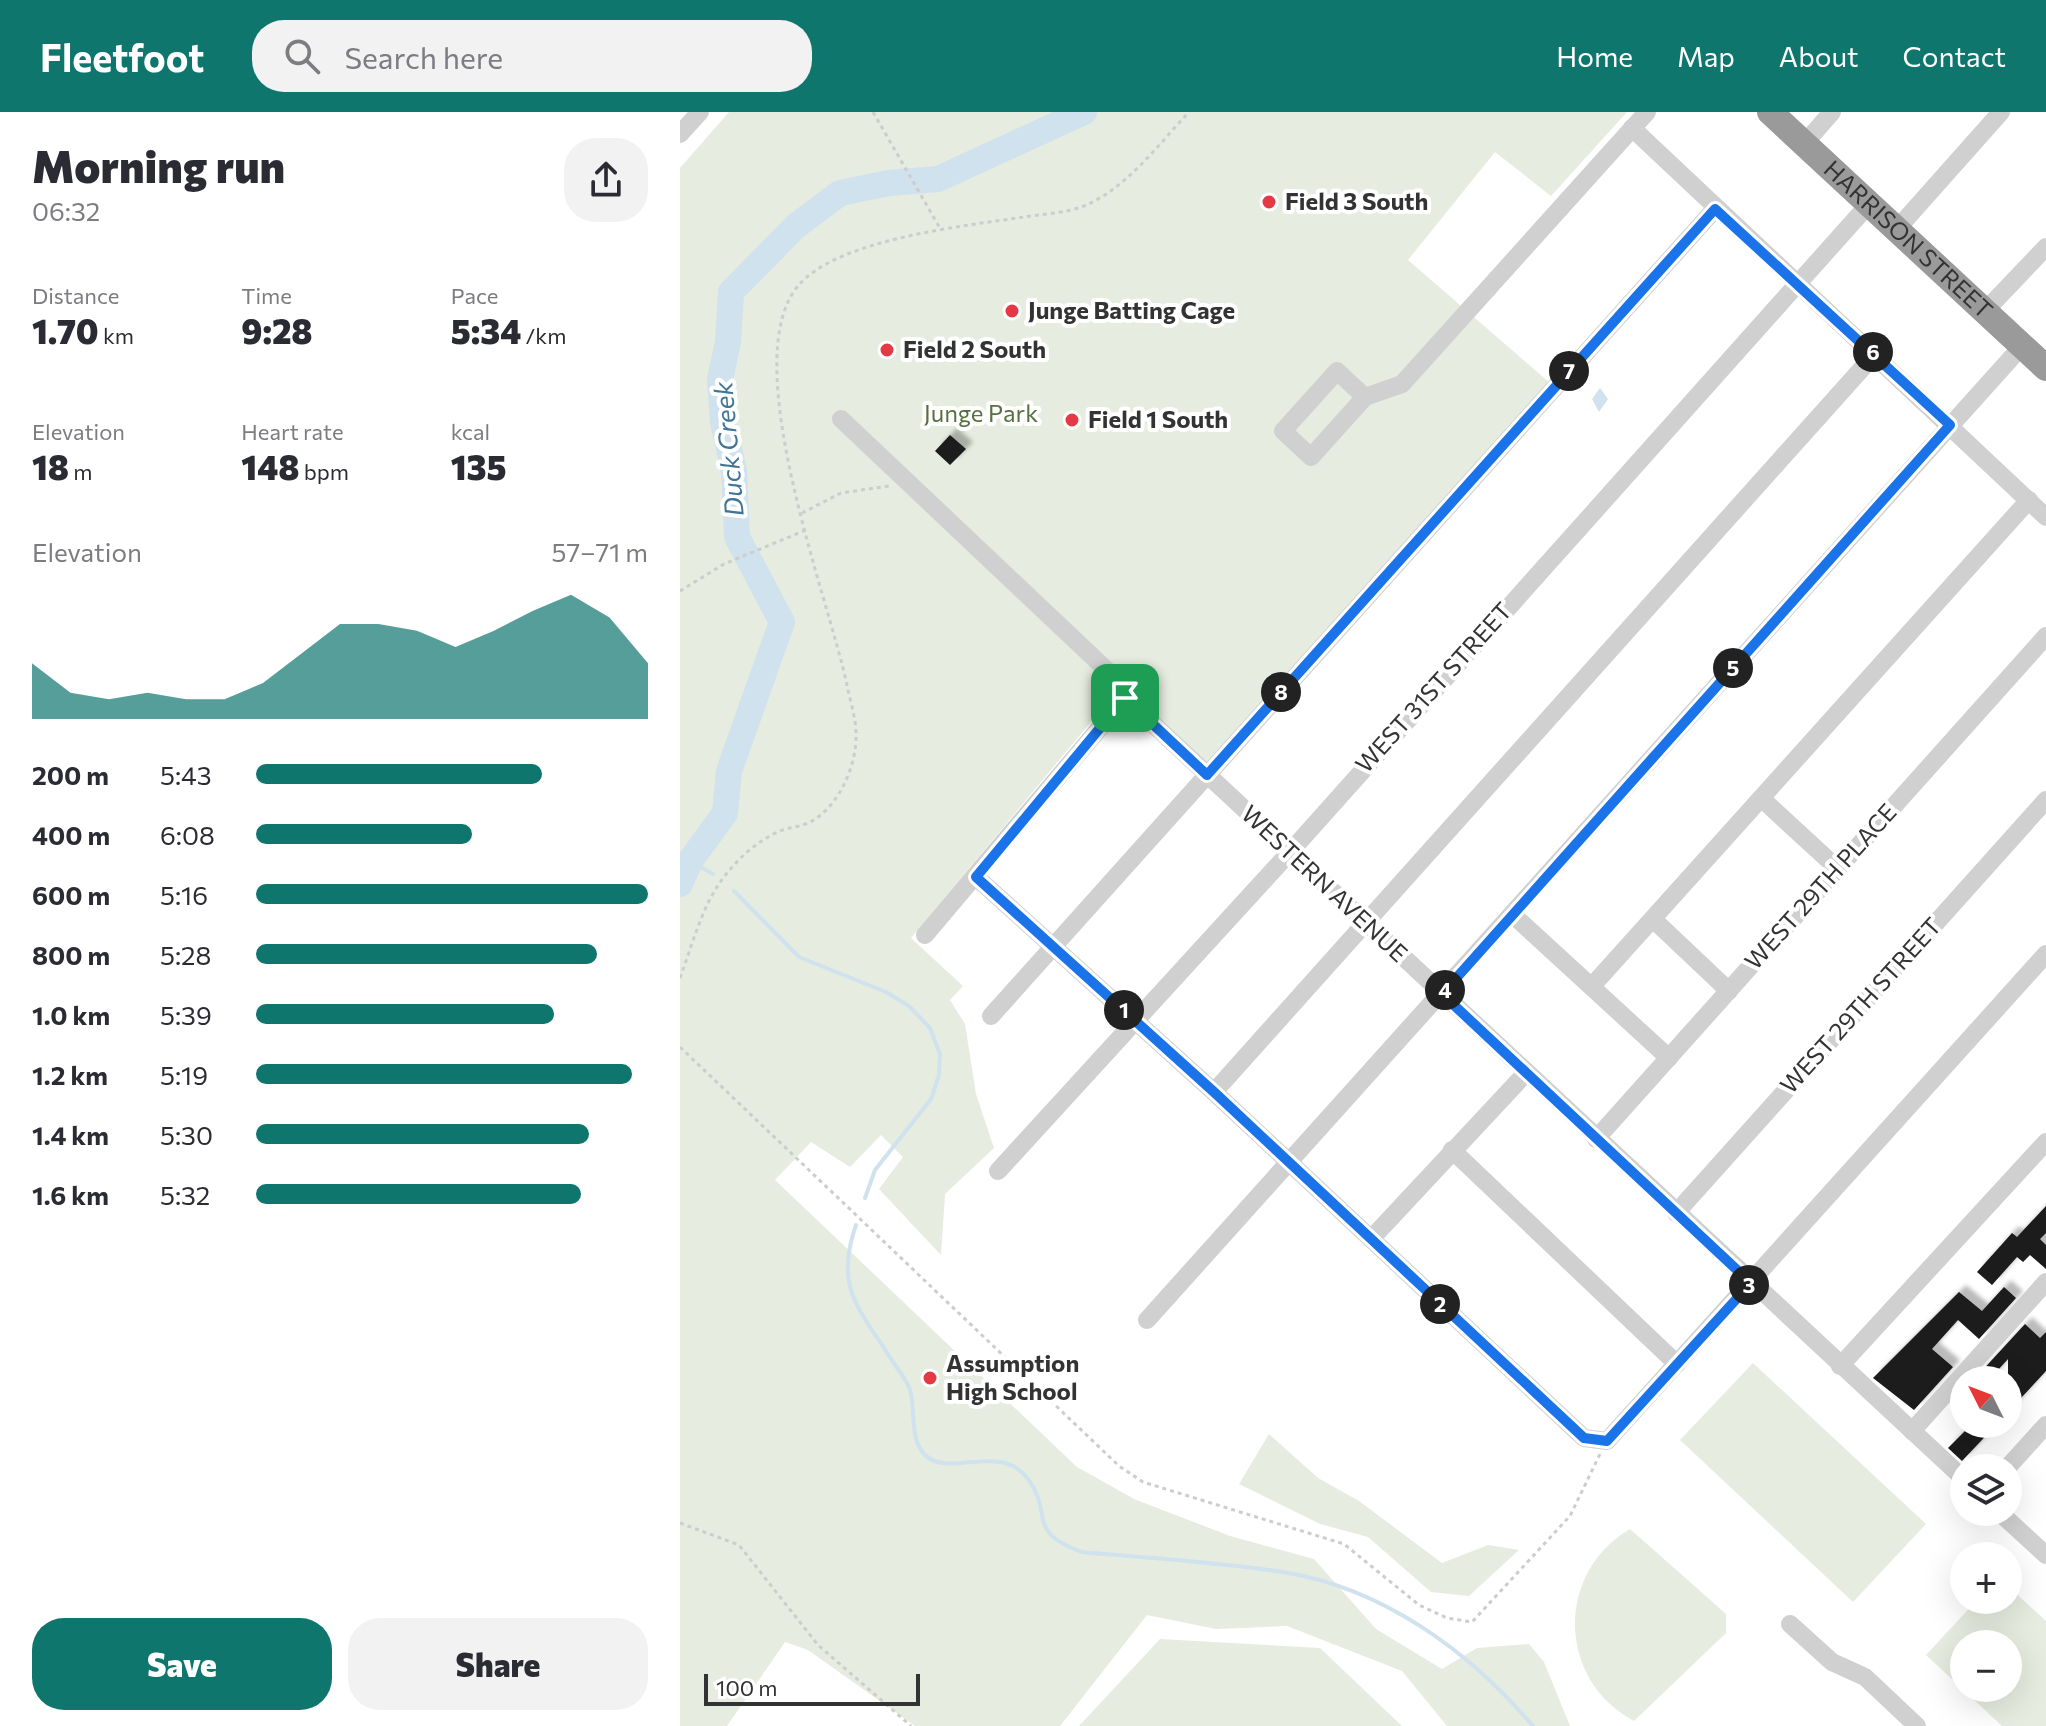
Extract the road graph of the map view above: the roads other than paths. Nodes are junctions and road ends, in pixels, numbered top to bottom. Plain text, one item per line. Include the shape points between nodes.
1 (700, 112) edge
2 (1647, 112) edge
3 (1770, 112) edge
4 (1832, 112) edge
5 (2001, 112) edge
6 (1632, 128) junction
7 (680, 134) edge
8 (1804, 144) junction
9 (1869, 204) junction
10 (1715, 209) junction
11 (1897, 229) junction
12 (2046, 247) edge
13 (1796, 284) junction
14 (1985, 311) junction
15 (2022, 346) junction
16 (1875, 354) junction
17 (2046, 368) edge
18 (1365, 397) junction
19 (841, 419) dead end
20 (1950, 425) junction
21 (2029, 500) junction
22 (2046, 517) edge
23 (2046, 636) edge
24 (1125, 698) junction
25 (1207, 775) junction
26 (1762, 799) junction
27 (2046, 800) edge
28 (1290, 852) junction
29 (1837, 868) junction
30 (976, 877) junction
31 (1512, 914) junction
32 (1655, 921) junction
33 (1366, 924) junction
34 (925, 935) dead end
35 (1054, 947) junction
36 (2046, 954) edge
37 (1592, 986) junction
38 (1729, 991) junction
39 (1442, 994) junction
40 (991, 1016) dead end
41 (1136, 1021) junction
42 (1669, 1058) junction
43 (1526, 1073) junction
44 (1214, 1092) junction
45 (1596, 1139) junction
46 (2046, 1142) edge
47 (1452, 1150) junction
48 (1289, 1162) junction
49 (998, 1171) dead end
50 (1676, 1213) junction
51 (1371, 1239) junction
52 (2046, 1282) edge
53 (1751, 1283) junction
54 (1147, 1320) dead end
55 (1677, 1364) junction
56 (1840, 1366) junction
57 (2046, 1425) edge
58 (1912, 1431) junction
59 (2020, 1454) edge
60 (1950, 1466) edge
61 (2014, 1526) edge
62 (2046, 1555) edge
63 (1790, 1624) dead end
64 (1914, 1723) edge

1 - 7 street
2 - 6 street
3 - 8 highway, HARRISON STREET
4 - 8 street
5 - 11 street
6 - 10 street
6 - 18 street via 1402,384
8 - 9 highway, HARRISON STREET
9 - 11 highway, HARRISON STREET
9 - 13 street, WEST 31ST STREET
10 - 13 street
10 - 25 street
11 - 14 highway, HARRISON STREET
12 - 14 street
13 - 16 street
13 - 28 street, WEST 31ST STREET
14 - 15 highway, HARRISON STREET
15 - 17 highway, HARRISON STREET
15 - 20 street
16 - 20 street
16 - 33 street
18 - 18 street via 1337,371 1283,431 1311,457
19 - 24 street, WESTERN AVENUE via 1114,677
20 - 21 street
20 - 31 street
21 - 22 street
21 - 26 street
23 - 29 street, WEST 29TH PLACE
24 - 25 street, WESTERN AVENUE
24 - 30 street
25 - 28 street, WESTERN AVENUE
25 - 35 street
26 - 29 street
26 - 32 street
27 - 50 street, WEST 29TH STREET
28 - 33 street, WESTERN AVENUE
28 - 41 street, WEST 31ST STREET
29 - 38 street, WEST 29TH PLACE
30 - 34 street
30 - 35 street
31 - 37 street
31 - 39 street
32 - 37 street
32 - 38 street
33 - 39 street, WESTERN AVENUE
33 - 44 street
35 - 40 street
35 - 41 street
36 - 53 street
37 - 42 street
38 - 42 street, WEST 29TH PLACE
39 - 43 street, WESTERN AVENUE
39 - 48 street
41 - 44 street
41 - 49 street, WEST 31ST STREET
42 - 45 street, WEST 29TH PLACE
43 - 45 street, WESTERN AVENUE
43 - 47 street
44 - 48 street
45 - 50 street, WESTERN AVENUE
46 - 56 street
47 - 51 street
47 - 55 street
48 - 51 street
48 - 54 street
50 - 53 street, WESTERN AVENUE
51 - 55 street via 1584,1438 1607,1441
52 - 58 street
53 - 55 street
53 - 56 street, WESTERN AVENUE
56 - 58 street, WESTERN AVENUE
57 - 59 street
58 - 60 street, WESTERN AVENUE
61 - 62 street
63 - 64 street via 1832,1662 1865,1677

